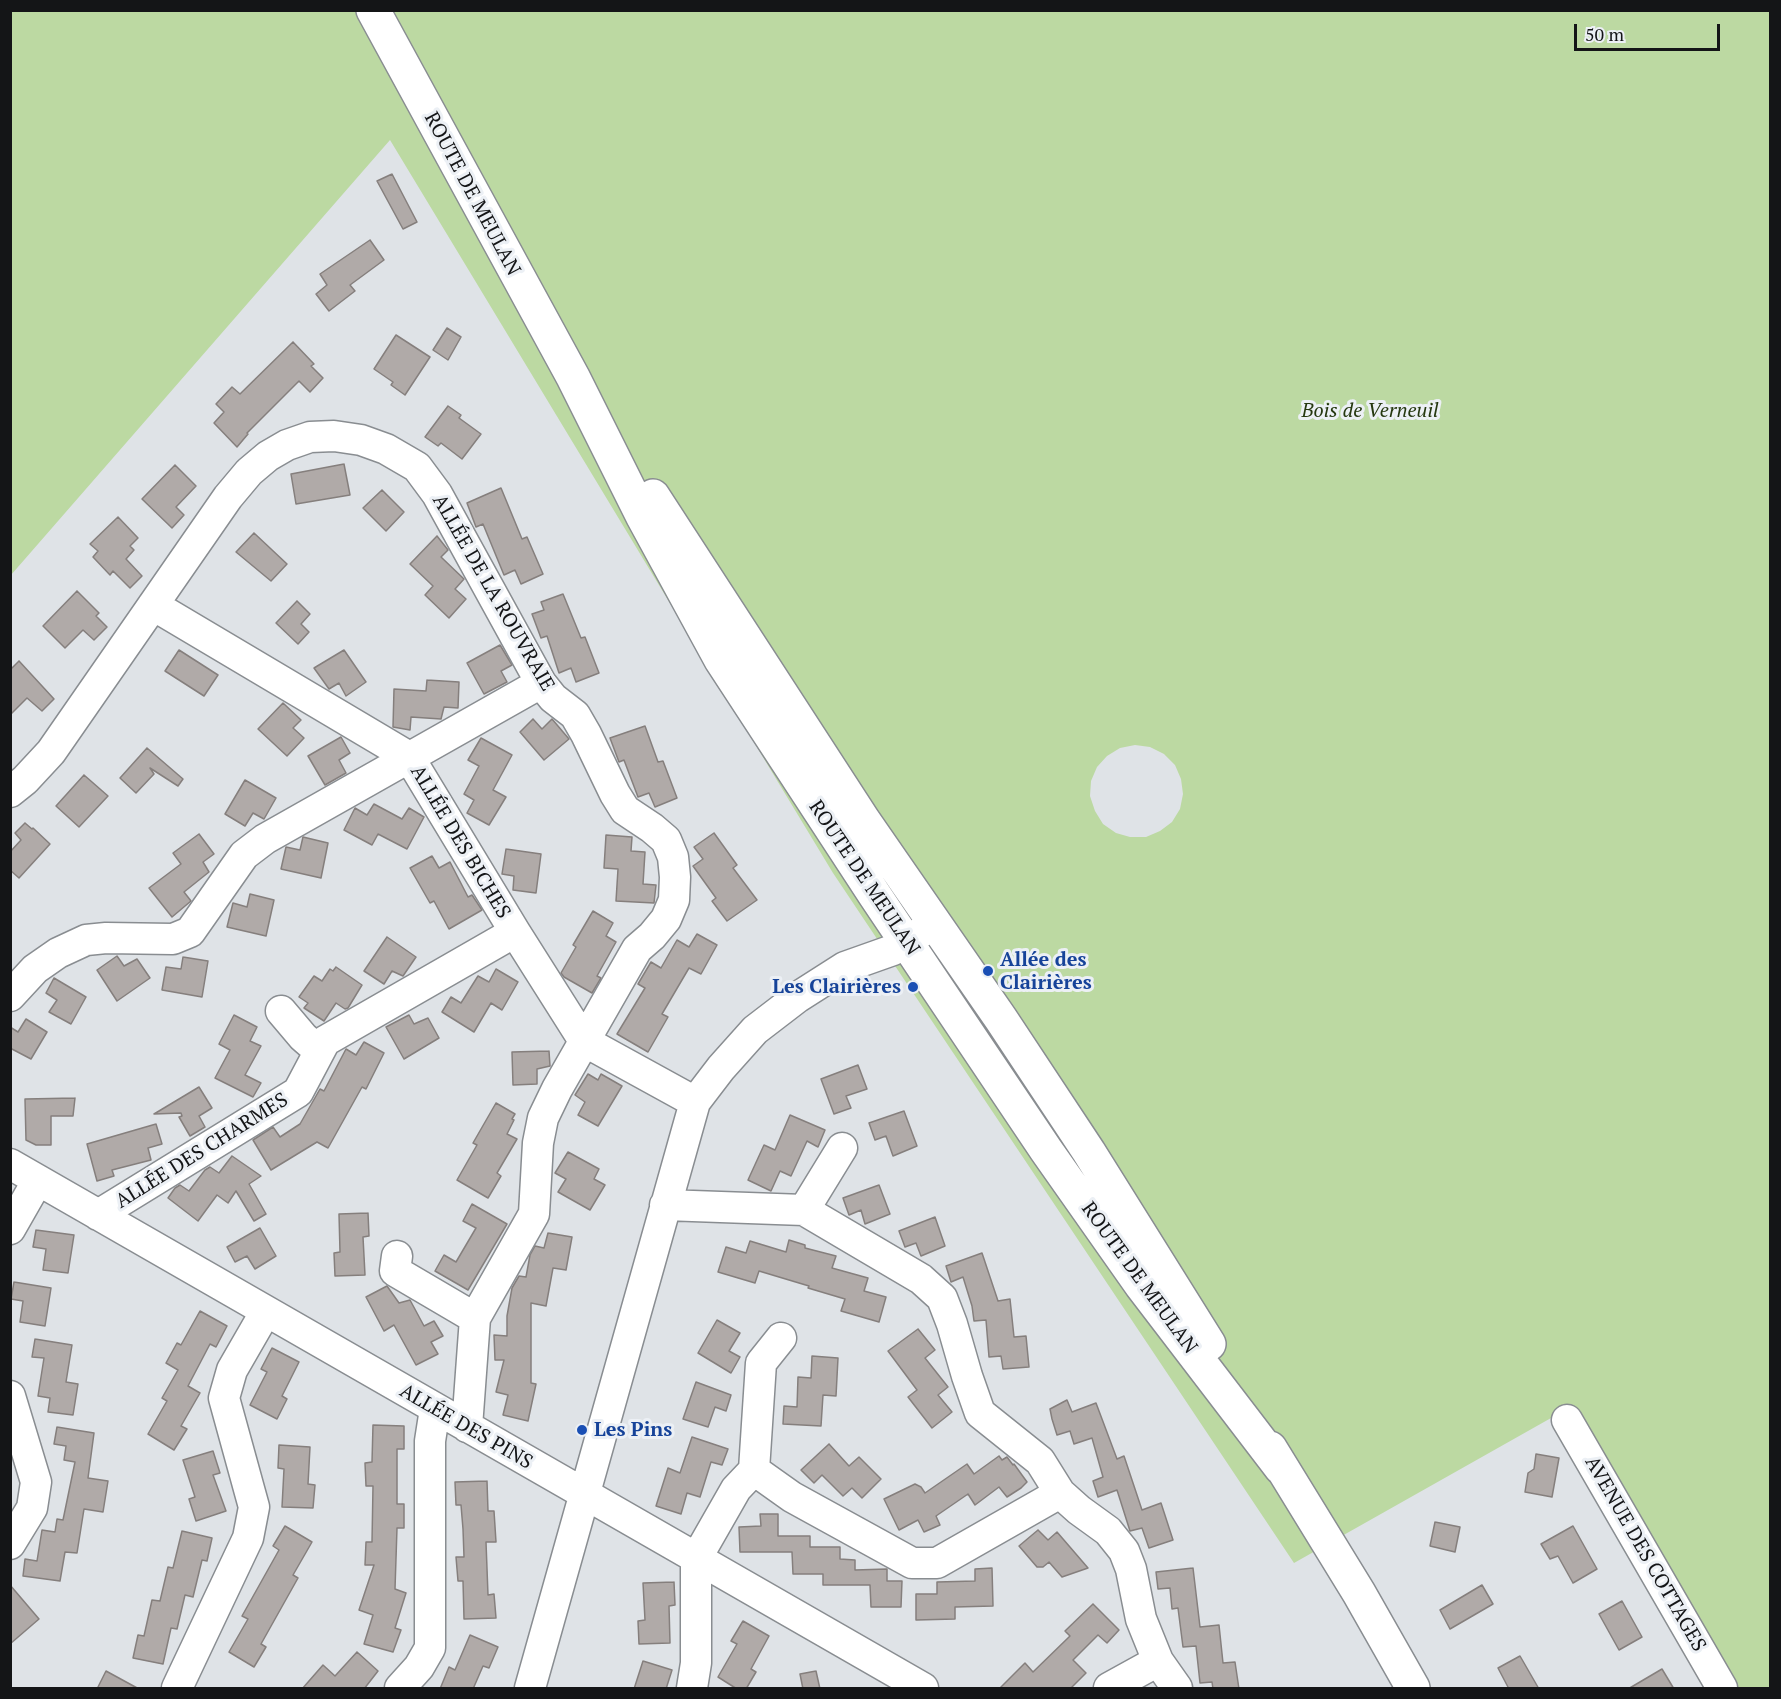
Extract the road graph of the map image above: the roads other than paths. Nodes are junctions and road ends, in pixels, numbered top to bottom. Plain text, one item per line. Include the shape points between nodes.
1 (373, 10) edge
2 (573, 377) junction
3 (153, 604) junction
4 (540, 683) junction
5 (409, 757) junction
6 (10, 792) edge
7 (929, 915) junction
8 (515, 932) junction
9 (900, 933) junction
10 (10, 996) edge
11 (281, 1011) dead end
12 (584, 1041) junction
13 (319, 1051) junction
14 (695, 1102) junction
15 (842, 1148) dead end
16 (10, 1164) edge
17 (38, 1180) junction
18 (665, 1205) junction
19 (804, 1210) junction
20 (98, 1215) junction
21 (10, 1229) edge
22 (397, 1256) dead end
23 (266, 1311) junction
24 (475, 1318) junction
25 (781, 1338) dead end
26 (10, 1396) edge
27 (435, 1409) junction
28 (1567, 1420) dead end
29 (467, 1427) junction
30 (1281, 1468) junction
31 (754, 1470) junction
32 (1060, 1493) junction
33 (584, 1495) junction
34 (10, 1544) edge
35 (696, 1559) junction
36 (1158, 1661) junction
37 (1407, 1681) edge
38 (177, 1689) edge
39 (400, 1689) edge
40 (530, 1689) edge
41 (692, 1689) edge
42 (923, 1689) edge
43 (1109, 1689) edge
44 (1178, 1689) edge
45 (1722, 1689) edge

1 - 2 main road, ROUTE DE MEULAN
2 - 7 main road, ROUTE DE MEULAN
2 - 9 main road, ROUTE DE MEULAN via 643,517 722,660
3 - 4 street, ALLÉE DE LA ROUVRAIE via 228,496 268,456 310,437 361,440 417,467 437,494
3 - 5 street, ALLÉE DES BICHES
3 - 6 street, ALLÉE DE LA ROUVRAIE via 51,752
4 - 5 street
4 - 12 street, ALLÉE DE LA ROUVRAIE via 575,715 625,810 666,840 673,858 674,900 666,919 637,949
5 - 8 street, ALLÉE DES BICHES
5 - 10 street via 265,838 244,855 190,932 173,939 86,940 35,969
7 - 9 street
7 - 30 main road, ROUTE DE MEULAN via 1134,1221
8 - 12 street, ALLÉE DES BICHES
8 - 13 street, ALLÉE DES CHARMES via 325,1041
9 - 14 street via 871,941 845,967 755,1030
9 - 30 main road, ROUTE DE MEULAN via 1097,1224
11 - 13 street
12 - 14 street, ALLÉE DES BICHES
12 - 24 street, ALLÉE DE LA ROUVRAIE via 543,1118 534,1214
13 - 20 street, ALLÉE DES CHARMES via 298,1092
14 - 18 street
15 - 19 street
16 - 17 street, ALLÉE DES PINS
17 - 20 street, ALLÉE DES PINS
17 - 21 street
18 - 19 street
18 - 33 street
19 - 32 street via 921,1279 942,1298 980,1413 1040,1461
20 - 23 street, ALLÉE DES PINS
22 - 24 street via 395,1271
23 - 27 street, ALLÉE DES PINS
23 - 38 street via 232,1370 224,1398 254,1507 248,1538
24 - 29 street, ALLÉE DE LA ROUVRAIE
25 - 31 street via 761,1364
26 - 34 street via 36,1482 32,1508
27 - 29 street, ALLÉE DES PINS
27 - 39 street via 430,1441 430,1648
28 - 45 street, AVENUE DES COTTAGES
29 - 33 street, ALLÉE DES PINS
30 - 37 main road, ROUTE DE MEULAN via 1359,1593
31 - 32 street via 792,1497 912,1563 937,1563
31 - 35 street via 736,1489
32 - 36 street via 1108,1531 1124,1551 1141,1619
33 - 35 street, ALLÉE DES PINS
33 - 40 street
35 - 41 street via 696,1663
35 - 42 street, ALLÉE DES PINS
36 - 43 street
36 - 44 street

